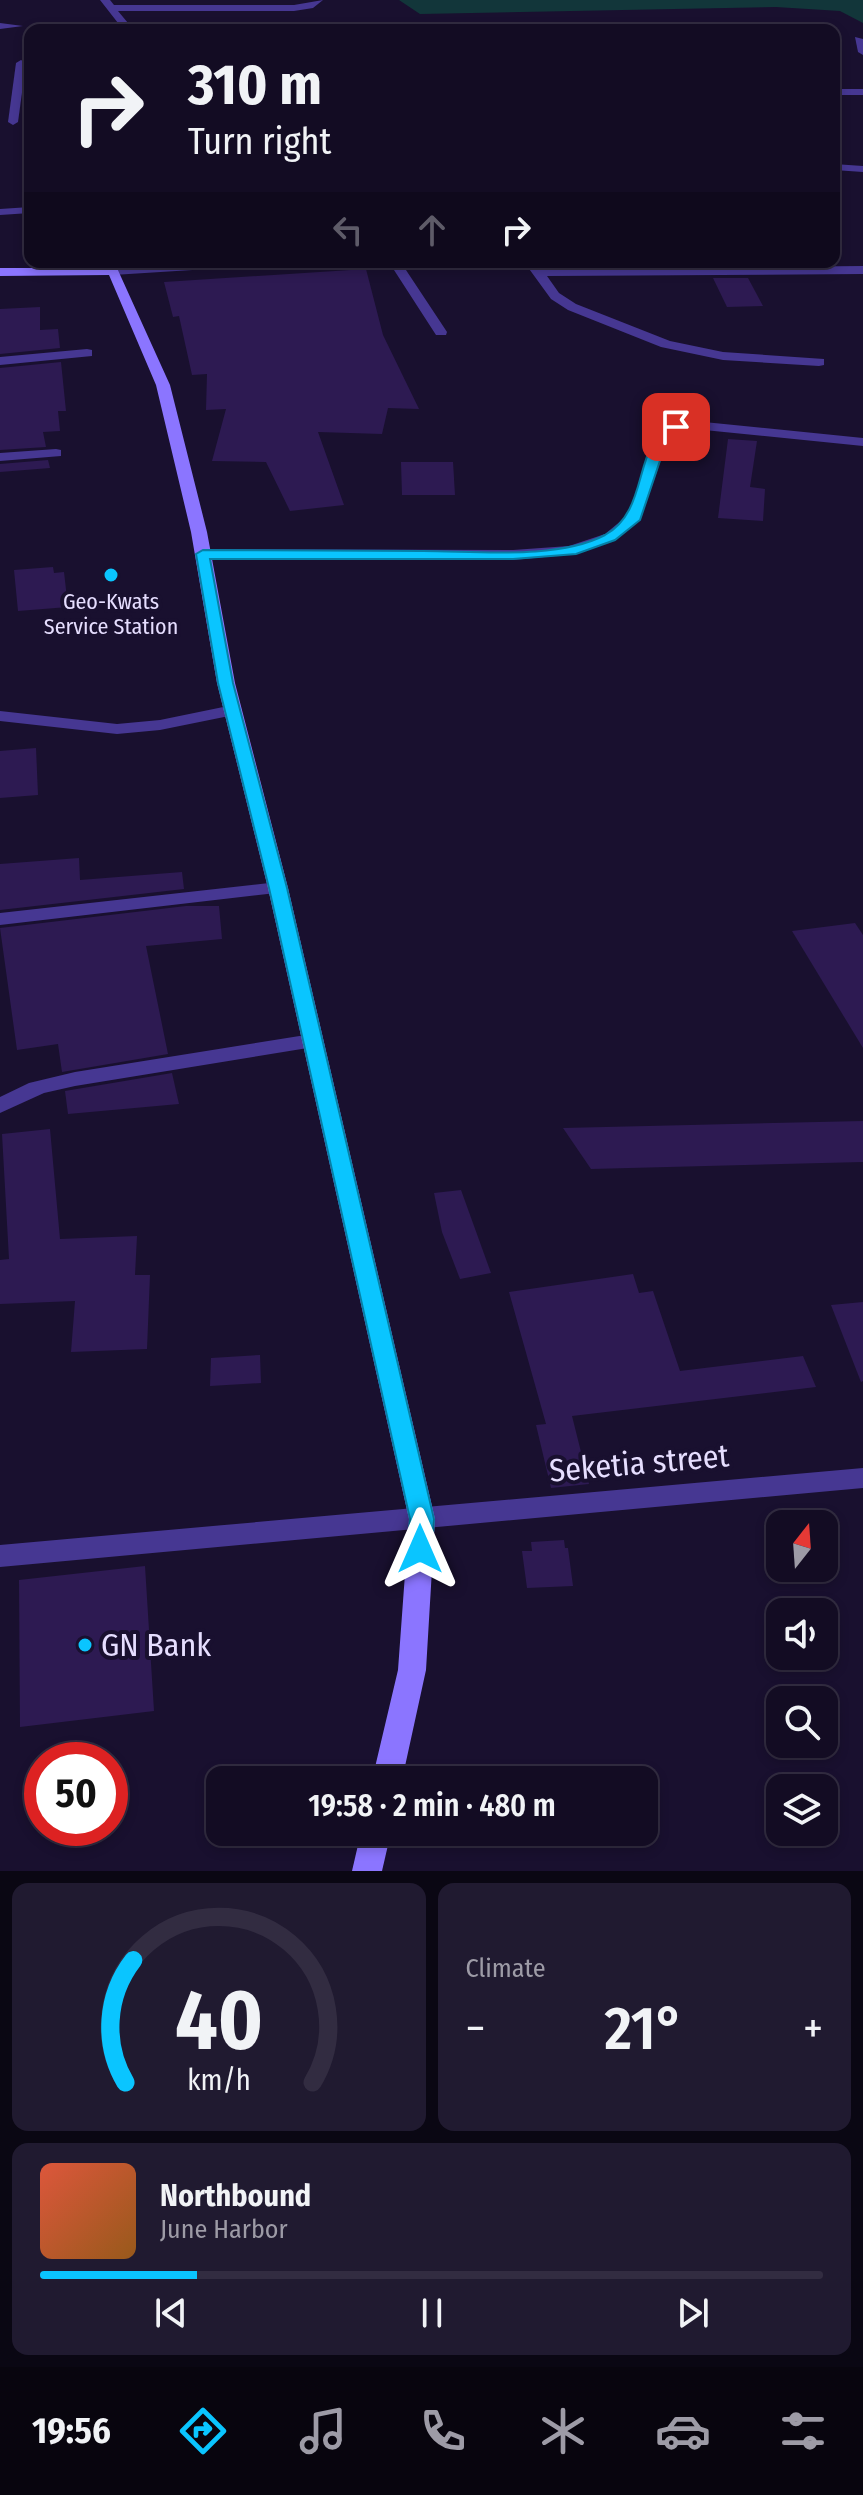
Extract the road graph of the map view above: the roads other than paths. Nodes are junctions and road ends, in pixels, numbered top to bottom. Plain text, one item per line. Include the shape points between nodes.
1 (318, 0) edge
2 (108, 4) edge
3 (123, 24) edge
4 (0, 26) edge
5 (18, 26) dead end
6 (858, 39) dead end
7 (863, 52) edge
8 (20, 63) edge
9 (840, 92) edge
10 (863, 92) edge
11 (24, 100) edge
12 (0, 101) edge
13 (14, 101) junction
14 (24, 121) edge
15 (13, 122) junction
16 (0, 123) edge
17 (840, 167) edge
18 (863, 169) edge
19 (24, 210) edge
20 (0, 212) edge
21 (75, 268) edge
22 (114, 268) edge
23 (399, 268) edge
24 (534, 268) edge
25 (863, 270) edge
26 (0, 272) edge
27 (441, 332) dead end
28 (87, 353) dead end
29 (0, 361) edge
30 (819, 362) dead end
31 (863, 442) edge
32 (56, 453) dead end
33 (0, 457) edge
34 (203, 554) junction
35 (233, 710) junction
36 (0, 716) edge
37 (278, 888) junction
38 (0, 919) edge
39 (312, 1041) junction
40 (0, 1106) edge
41 (863, 1478) edge
42 (422, 1519) junction
43 (0, 1556) edge
44 (390, 1766) edge
45 (373, 1846) edge
46 (367, 1871) edge

1 - 2 street via 294,8
2 - 3 street
4 - 5 street
6 - 7 street
8 - 13 street
9 - 10 street
11 - 13 street
12 - 13 street
13 - 15 street
14 - 15 street
15 - 16 street
17 - 18 street
19 - 20 street
21 - 26 main road
22 - 34 main road via 163,385
23 - 27 street
24 - 25 street
24 - 30 street via 555,296 572,307 666,344 723,356
28 - 29 street
31 - 34 street via 676,427 663,435 635,517 610,537 571,551
32 - 33 street
34 - 35 main road
35 - 36 street via 117,729
35 - 37 main road
37 - 38 street
37 - 39 main road
39 - 40 street via 75,1079 37,1088
39 - 42 main road
41 - 42 street, Seketia street
42 - 43 street, Seketia street
42 - 44 main road via 412,1670
45 - 46 main road

